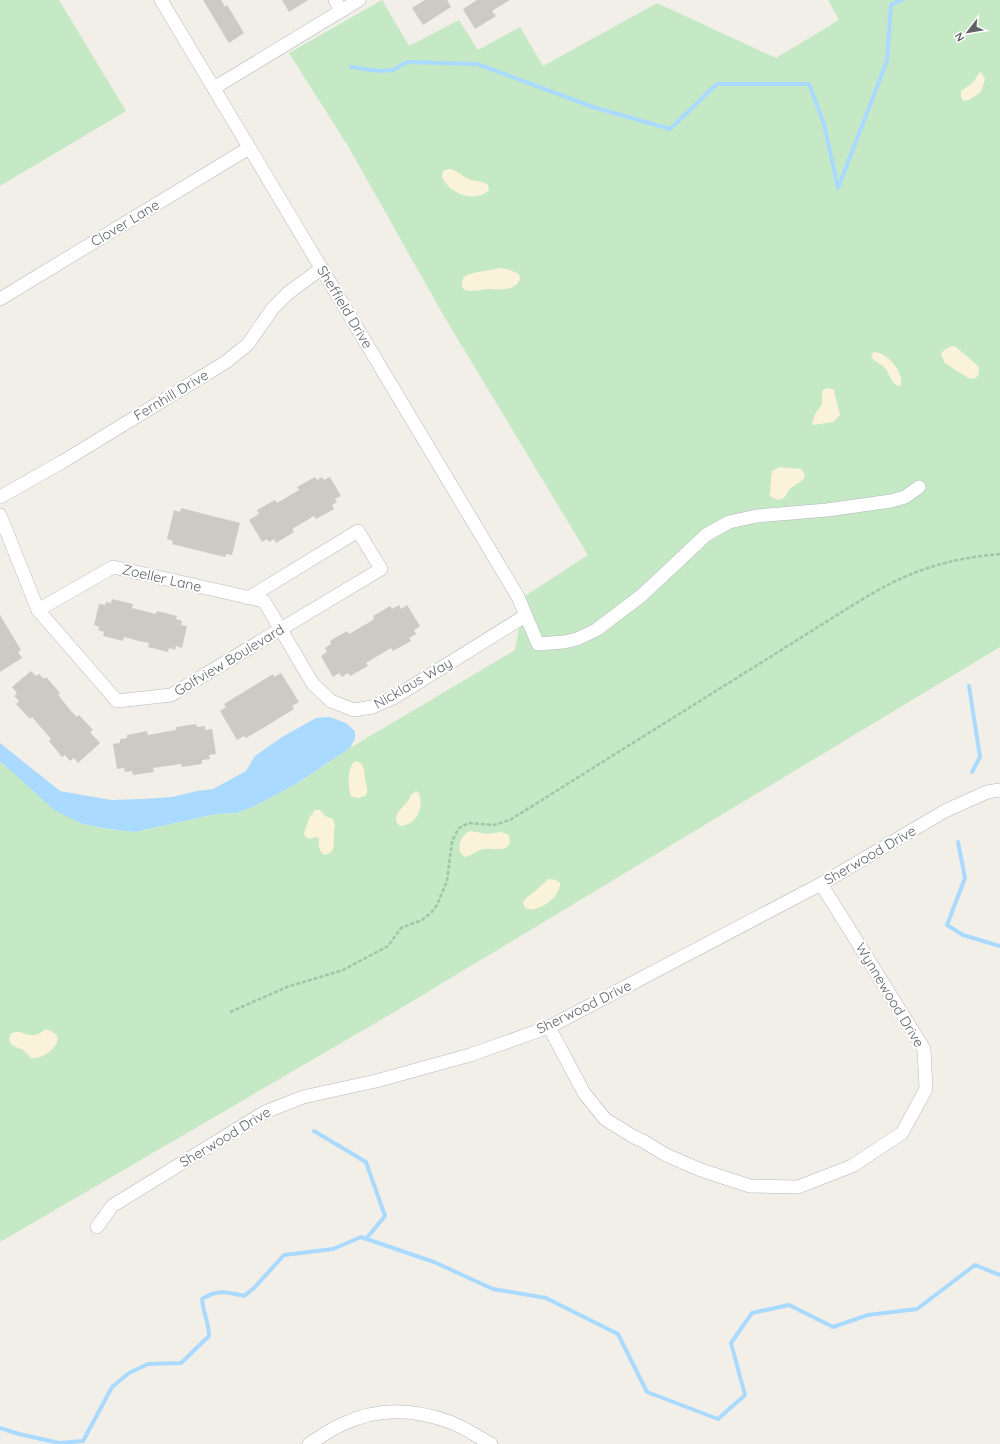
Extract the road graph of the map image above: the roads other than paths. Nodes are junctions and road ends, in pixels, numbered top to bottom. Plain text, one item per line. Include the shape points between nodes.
1 (161, 0) edge
2 (359, 0) edge
3 (338, 5) edge
4 (214, 88) junction
5 (250, 148) junction
6 (322, 268) junction
7 (0, 299) edge
8 (920, 487) dead end
9 (0, 496) edge
10 (0, 515) edge
11 (248, 598) junction
12 (38, 610) junction
13 (525, 616) junction
14 (281, 629) junction
15 (1000, 790) edge
16 (821, 884) junction
17 (549, 1027) junction
18 (97, 1227) dead end
19 (309, 1444) edge
20 (491, 1444) edge

1 - 4 street, Sheffield Drive
2 - 3 street
3 - 4 street
4 - 5 street, Sheffield Drive
5 - 6 street, Sheffield Drive
5 - 7 street, Clover Lane
6 - 9 street, Fernhill Drive via 288,293 248,344 226,362 62,462
6 - 13 street, Sheffield Drive via 518,597
8 - 13 street, Sheffield Drive via 905,497 891,501 748,518 722,526 706,535 623,610 596,630 577,639 538,644
10 - 12 street, Golfview Boulevard
11 - 12 street, Zoeller Lane via 113,567
11 - 14 street, Zoeller Lane via 264,601
11 - 14 street, Golfview Boulevard via 358,531 381,569
12 - 14 street, Golfview Boulevard via 117,701 171,695
13 - 14 street, Nicklaus Way via 393,698 372,707 354,710 331,701 313,684
15 - 16 street, Sherwood Drive via 988,792 945,811
16 - 17 street, Sherwood Drive
16 - 17 street, Wynnewood Drive via 924,1049 926,1089 902,1133 852,1166 798,1187 750,1186 666,1155 606,1119 584,1094
17 - 18 street, Sherwood Drive via 470,1055 376,1081 303,1097 265,1112 112,1206
19 - 20 street via 343,1424 366,1415 387,1411 407,1412 451,1422

